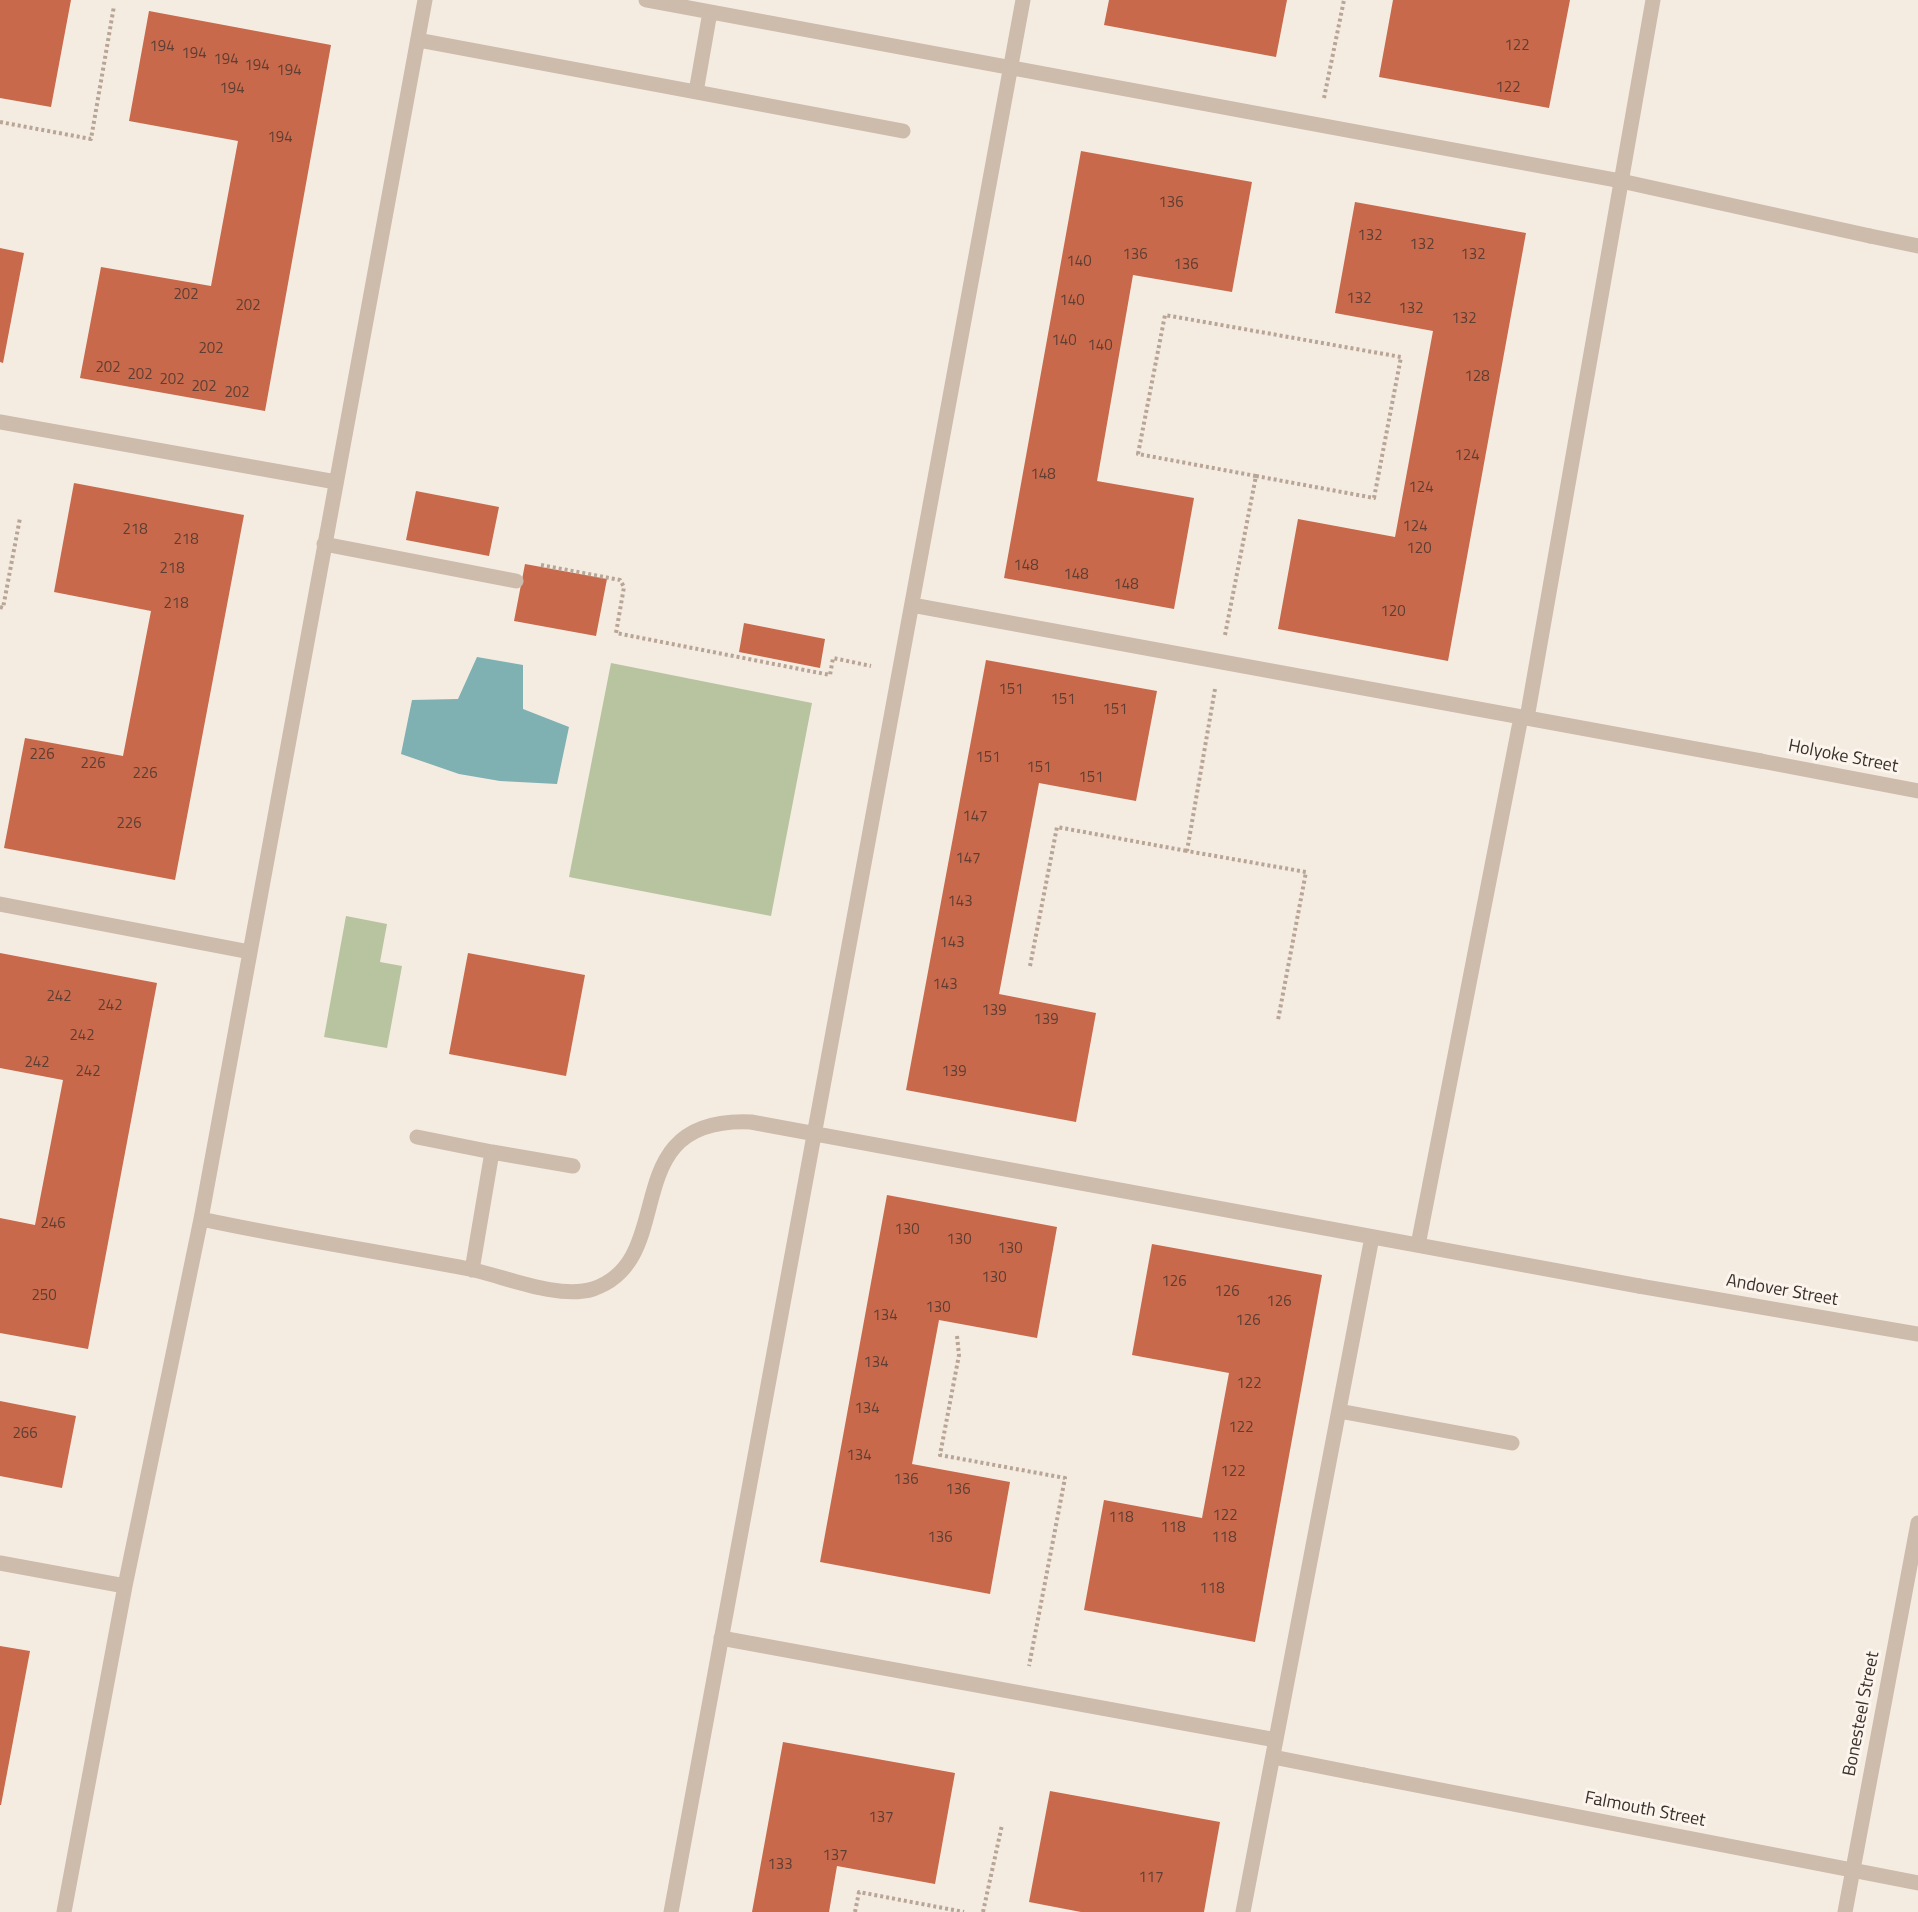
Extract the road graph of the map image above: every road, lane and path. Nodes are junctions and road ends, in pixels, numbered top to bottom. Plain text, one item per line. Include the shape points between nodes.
1 (425, 0) edge
2 (646, 0) edge
3 (1023, 0) edge
4 (1344, 0) edge
5 (1653, 0) edge
6 (114, 6) dead end
7 (710, 12) junction
8 (418, 40) junction
9 (1011, 68) junction
10 (696, 92) junction
11 (0, 122) edge
12 (1319, 125) junction
13 (903, 131) dead end
14 (1621, 181) junction
15 (1918, 246) edge
16 (0, 422) edge
17 (1256, 476) junction
18 (336, 482) junction
19 (20, 518) dead end
20 (324, 544) junction
21 (516, 581) joint
22 (912, 605) junction
23 (0, 607) edge
24 (1220, 662) junction
25 (899, 671) junction
26 (1524, 718) junction
27 (1918, 791) edge
28 (1187, 851) junction
29 (0, 904) edge
30 (250, 952) junction
31 (1030, 966) dead end
32 (1278, 1020) dead end
33 (814, 1133) junction
34 (417, 1137) dead end
35 (492, 1152) junction
36 (573, 1166) dead end
37 (201, 1219) junction
38 (1372, 1237) junction
39 (1418, 1245) junction
40 (472, 1270) junction
41 (1918, 1334) edge
42 (957, 1336) dead end
43 (1339, 1411) junction
44 (1512, 1443) dead end
45 (1918, 1523) edge
46 (0, 1563) edge
47 (125, 1586) junction
48 (721, 1638) junction
49 (1023, 1694) junction
50 (1276, 1740) junction
51 (1273, 1757) junction
52 (1002, 1825) dead end
53 (1853, 1870) junction
54 (1918, 1883) edge
55 (64, 1912) edge
56 (671, 1912) edge
57 (855, 1912) edge
58 (964, 1912) edge
59 (983, 1912) edge
60 (1243, 1912) edge
61 (1845, 1912) edge

1 - 8 street
2 - 7 street
3 - 9 street
4 - 12 path
5 - 14 street
6 - 11 path via 91,139
7 - 9 street
7 - 10 street
8 - 10 street
8 - 18 street
9 - 12 street
9 - 22 street
10 - 13 street
12 - 14 street
14 - 15 street
14 - 26 street
16 - 18 street
17 - 17 path via 1138,454 1165,315 1401,357 1374,498
17 - 24 path
18 - 20 street
19 - 23 path via 3,608
20 - 21 street
20 - 30 street
21 - 25 path via 519,565 524,561 620,580 624,587 616,633 830,675 833,658
22 - 24 street, Holyoke Street
22 - 25 street
24 - 26 street, Holyoke Street
24 - 28 path
25 - 33 street
26 - 27 street, Holyoke Street
26 - 39 street
28 - 31 path via 1057,827
28 - 32 path via 1306,872
29 - 30 street
30 - 37 street
33 - 38 street, Andover Street
33 - 40 street, Andover Street via 730,1121 690,1132 663,1164 629,1262 613,1280 591,1290 534,1287
33 - 48 street
34 - 35 street
35 - 36 street
35 - 40 street
37 - 40 street, Andover Street
37 - 47 street
38 - 39 street, Andover Street
38 - 43 street
39 - 41 street, Andover Street
42 - 49 path via 959,1355 940,1455 1065,1478
43 - 44 street
43 - 50 street
45 - 53 street, Bonesteel Street
46 - 47 street
47 - 55 street
48 - 49 street
48 - 56 street
49 - 50 street
50 - 51 street
51 - 53 street, Falmouth Street
51 - 60 street
52 - 59 path
53 - 54 street, Falmouth Street
53 - 61 street, Bonesteel Street
57 - 58 path via 859,1892

